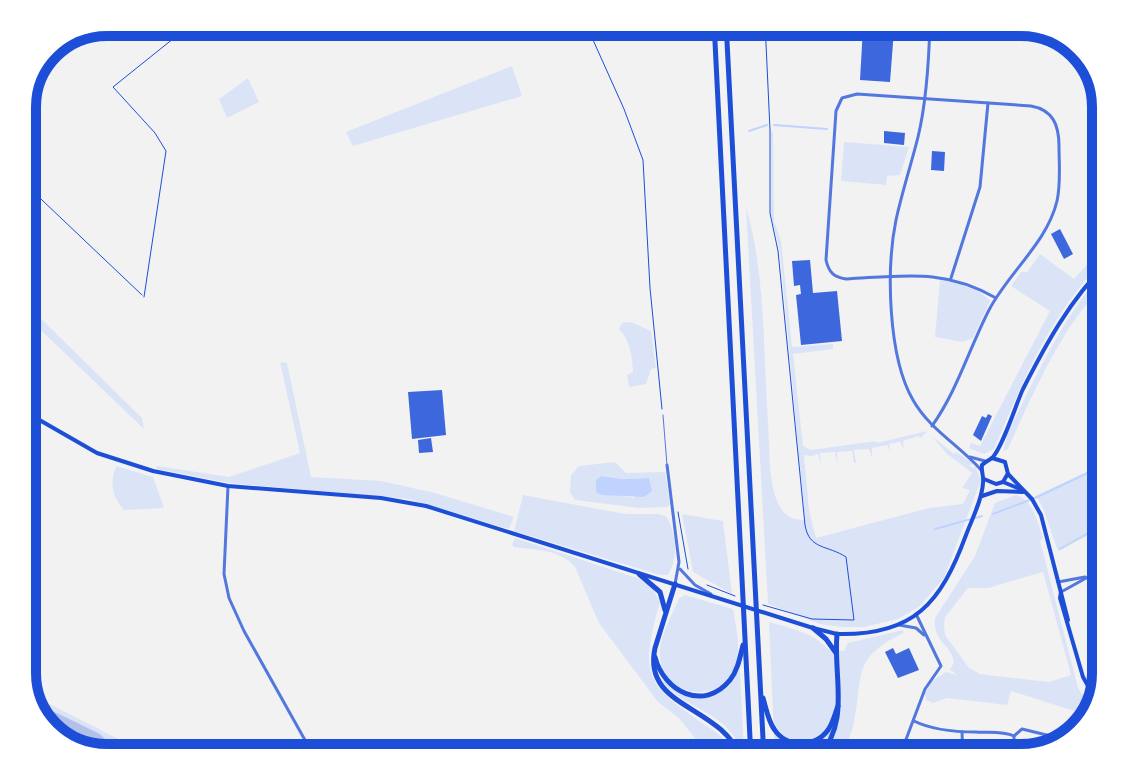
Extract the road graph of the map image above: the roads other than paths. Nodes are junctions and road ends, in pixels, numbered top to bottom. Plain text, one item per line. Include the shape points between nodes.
1 (715, 36) edge
2 (727, 36) edge
3 (929, 36) edge
4 (925, 99) junction
5 (988, 103) junction
6 (892, 277) junction
7 (951, 278) junction
8 (1092, 280) edge
9 (996, 298) junction
10 (663, 415) road end
11 (36, 418) edge
12 (932, 426) junction
13 (1001, 442) junction
14 (967, 455) junction
15 (992, 458) junction
16 (1001, 459) junction
17 (985, 461) junction
18 (667, 465) joint
19 (981, 470) junction
20 (1008, 474) junction
21 (984, 479) junction
22 (1003, 482) junction
23 (992, 484) junction
24 (228, 486) junction
25 (1025, 492) junction
26 (981, 498) junction
27 (680, 569) junction
28 (639, 574) junction
29 (1092, 574) edge
30 (1089, 576) junction
31 (1058, 582) junction
32 (675, 584) junction
33 (1061, 592) junction
34 (712, 595) junction
35 (665, 611) junction
36 (916, 614) junction
37 (897, 625) junction
38 (813, 628) junction
39 (837, 634) junction
40 (745, 636) junction
41 (927, 638) junction
42 (655, 648) junction
43 (836, 653) junction
44 (761, 690) junction
45 (1090, 690) edge
46 (838, 706) junction
47 (914, 721) junction
48 (962, 732) junction
49 (1014, 736) junction
50 (1053, 737) edge
51 (307, 744) edge
52 (733, 744) edge
53 (750, 744) edge
54 (763, 744) edge
55 (827, 744) edge
56 (905, 744) edge
57 (962, 744) edge
58 (1014, 744) edge

1 - 40 highway
2 - 44 highway
3 - 4 street
4 - 5 street
4 - 6 street via 895,224
4 - 6 street via 848,95 836,111 829,270 846,279
5 - 7 street via 980,187
5 - 9 street via 1047,111 1059,129 1059,186 1051,217
6 - 7 street
6 - 12 street via 898,364 913,400
7 - 9 street
8 - 13 main road via 1053,333
9 - 12 street
10 - 18 lane
11 - 24 main road via 116,461
12 - 14 street
13 - 15 main road
13 - 16 main road
14 - 17 street
14 - 19 street
15 - 16 main road
15 - 17 main road
16 - 20 main road
17 - 19 main road
18 - 27 street
19 - 21 main road
20 - 22 main road
20 - 25 main road
21 - 23 main road
21 - 26 main road
22 - 23 main road
22 - 25 main road
23 - 26 main road
24 - 28 main road via 415,504
24 - 51 street via 224,574 229,598
25 - 26 main road via 1008,490
25 - 31 main road via 1037,507
26 - 36 main road via 952,572
27 - 32 street
27 - 34 street
28 - 32 main road
28 - 35 highway via 660,592
29 - 30 street
30 - 31 street
30 - 33 street
31 - 33 main road
32 - 34 main road
32 - 35 highway
33 - 45 main road
34 - 38 main road
35 - 42 highway
36 - 37 main road
36 - 41 street
37 - 39 main road
37 - 41 street via 916,628
38 - 39 main road
38 - 43 highway
39 - 43 highway
40 - 42 highway via 732,678 702,695 670,686 657,665
40 - 53 highway
41 - 47 street via 941,666 925,689
42 - 52 highway via 655,675 665,691 724,729
43 - 46 highway
44 - 46 highway via 774,729 794,743 822,737
44 - 54 highway
46 - 55 highway via 836,729
47 - 48 street
47 - 56 street
48 - 49 street
48 - 57 street
49 - 50 street via 1022,729
49 - 58 street

